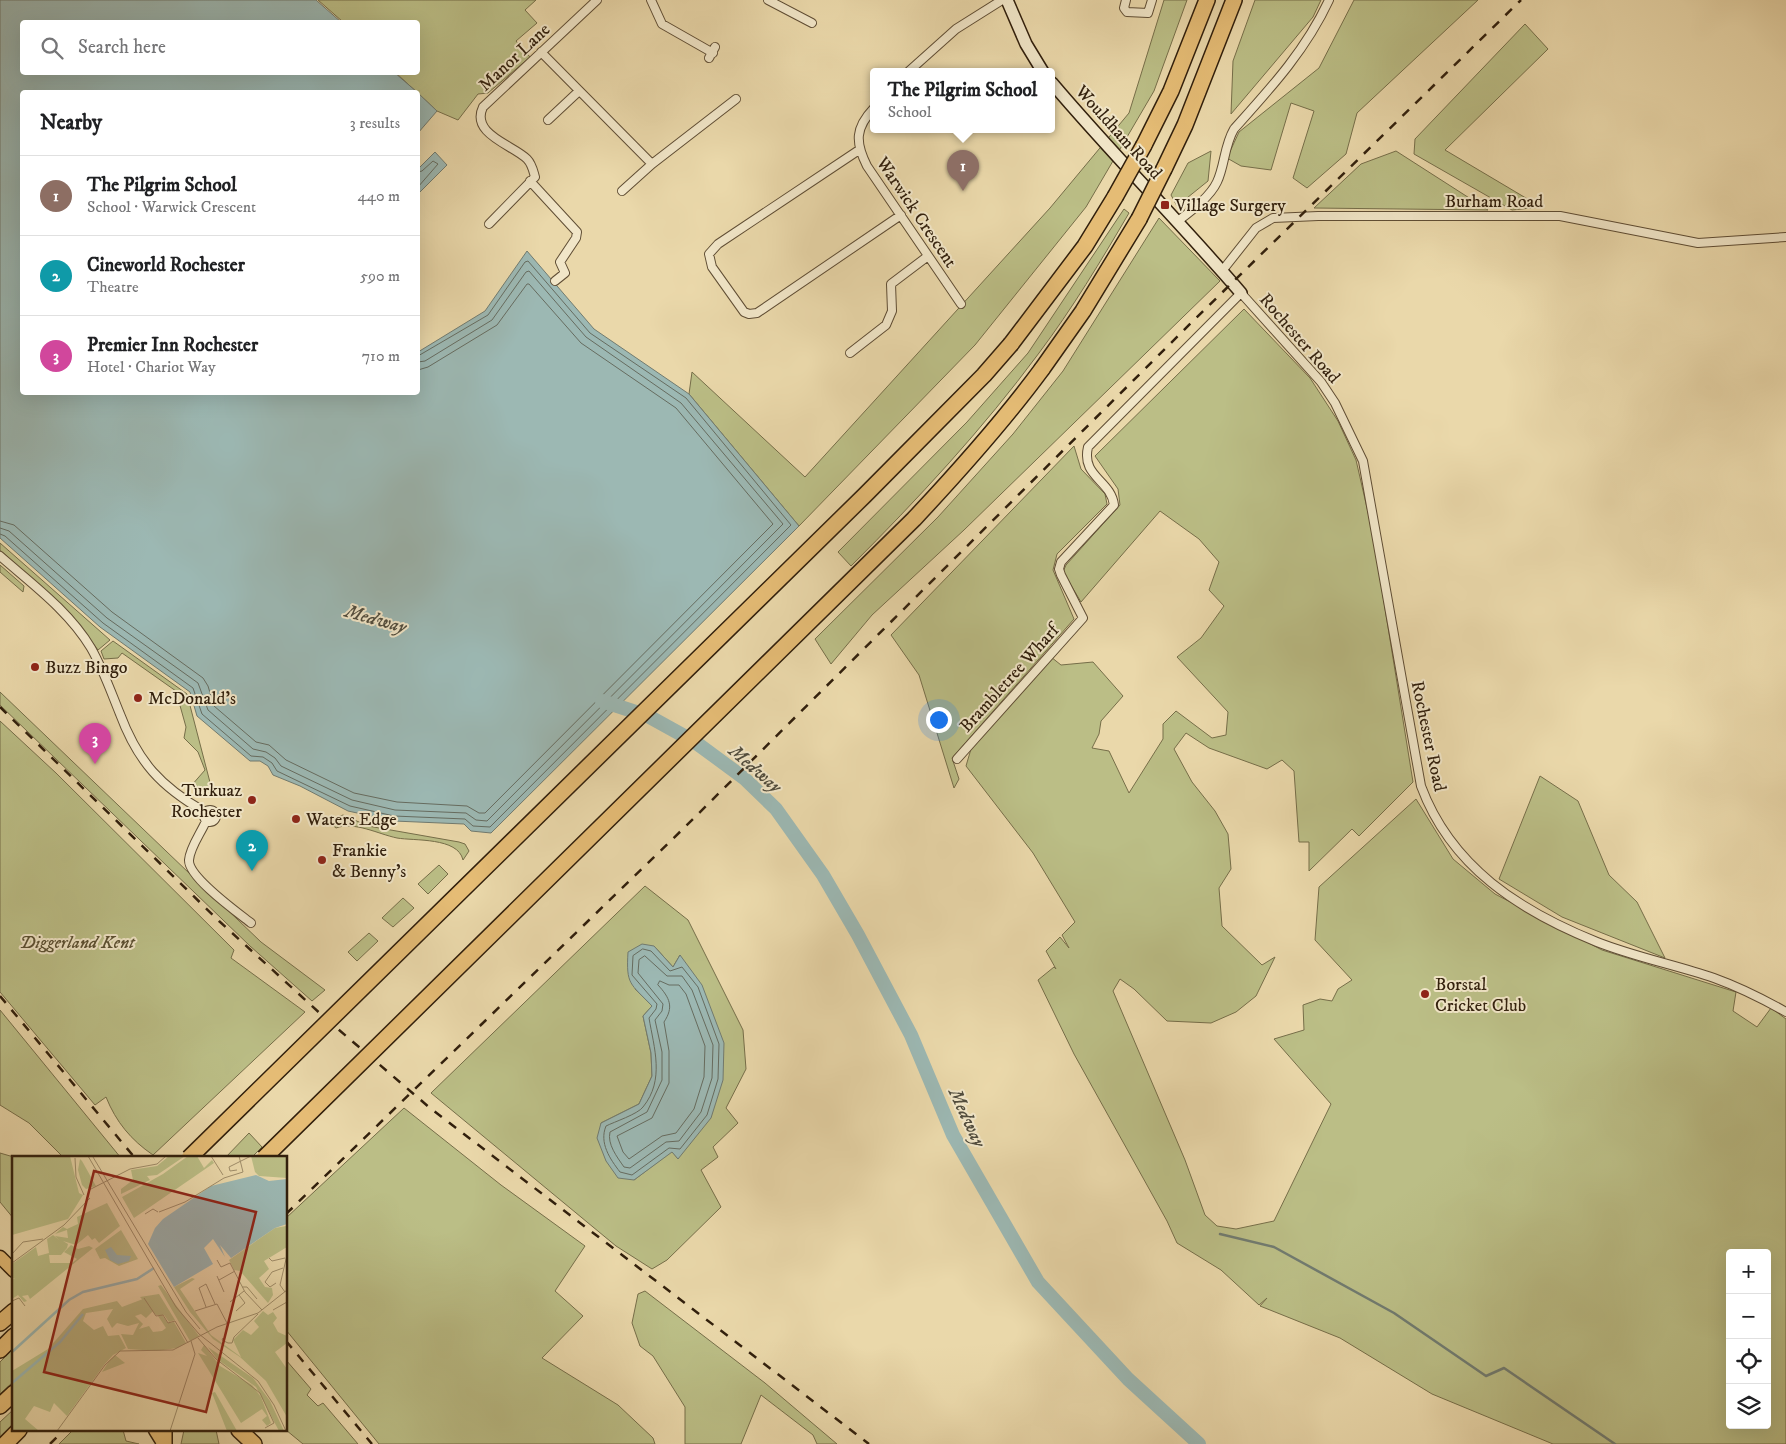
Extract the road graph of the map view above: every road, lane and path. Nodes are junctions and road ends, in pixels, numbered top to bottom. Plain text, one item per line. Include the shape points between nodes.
1 (596, 0) edge
2 (651, 0) edge
3 (768, 0) edge
4 (1002, 0) edge
5 (1007, 0) edge
6 (1126, 0) edge
7 (1152, 0) edge
8 (1207, 0) edge
9 (1234, 0) edge
10 (1329, 0) edge
11 (812, 24) dead end
12 (541, 52) junction
13 (712, 52) dead end
14 (912, 68) edge
15 (1041, 68) edge
16 (1055, 87) edge
17 (579, 91) junction
18 (736, 98) dead end
19 (870, 113) edge
20 (548, 120) dead end
21 (859, 150) junction
22 (652, 164) junction
23 (530, 181) junction
24 (622, 191) dead end
25 (901, 216) junction
26 (1178, 221) junction
27 (488, 224) dead end
28 (1786, 237) edge
29 (928, 256) junction
30 (1222, 271) junction
31 (555, 281) dead end
32 (1242, 293) junction
33 (961, 304) dead end
34 (850, 353) dead end
35 (0, 556) edge
36 (957, 759) dead end
37 (251, 923) dead end
38 (1786, 1012) edge
39 (191, 1156) edge
40 (266, 1156) edge
41 (0, 1257) edge
42 (12, 1269) edge
43 (12, 1313) edge
44 (0, 1323) edge
45 (12, 1338) edge
46 (0, 1350) edge
47 (12, 1395) edge
48 (0, 1406) edge
49 (17, 1432) edge
50 (241, 1432) edge
51 (5, 1444) edge
52 (254, 1444) edge

1 - 12 street, Manor Lane
2 - 13 street via 662,24
3 - 11 street
4 - 14 street via 956,29
5 - 15 street
6 - 7 street via 1124,8 1127,12 1148,13
8 - 39 highway, bridge via 1170,91 1115,197 1085,246 984,375
9 - 40 highway, bridge via 1188,118 1139,219 1042,369 963,467 907,526
10 - 26 street via 1317,26 1289,67 1234,129 1217,182
12 - 17 street
12 - 23 street, Manor Lane via 480,112 480,123 487,131 527,158 535,176
16 - 26 street, Wouldham Road via 1094,133
17 - 20 street
17 - 22 street
18 - 22 street
19 - 21 street, Warwick Crescent via 858,134
21 - 25 street, Warwick Crescent
21 - 25 street via 712,249 709,263 722,284 744,312 757,313
22 - 24 street
23 - 27 street
23 - 31 street via 577,232 560,262 565,273
25 - 29 street, Warwick Crescent
26 - 30 street, Wouldham Road
28 - 30 street, Burham Road via 1698,243 1560,216 1273,218 1256,228
29 - 33 street, Warwick Crescent
29 - 34 street via 891,284 892,311 886,325
30 - 32 street, Wouldham Road
32 - 36 street, Brambletree Wharf via 1088,447 1085,457 1089,467 1112,494 1114,505 1061,562 1061,575 1083,618
32 - 38 street, Rochester Road via 1321,382 1335,403 1363,461 1422,786 1436,819 1456,850 1495,888 1563,926 1598,942 1715,978
35 - 37 street via 66,616 90,646 131,741 152,772 165,786 205,812 206,821 190,855 190,866 194,874
41 - 42 main road
43 - 44 highway
45 - 46 highway
47 - 48 highway
49 - 51 highway
50 - 52 highway

